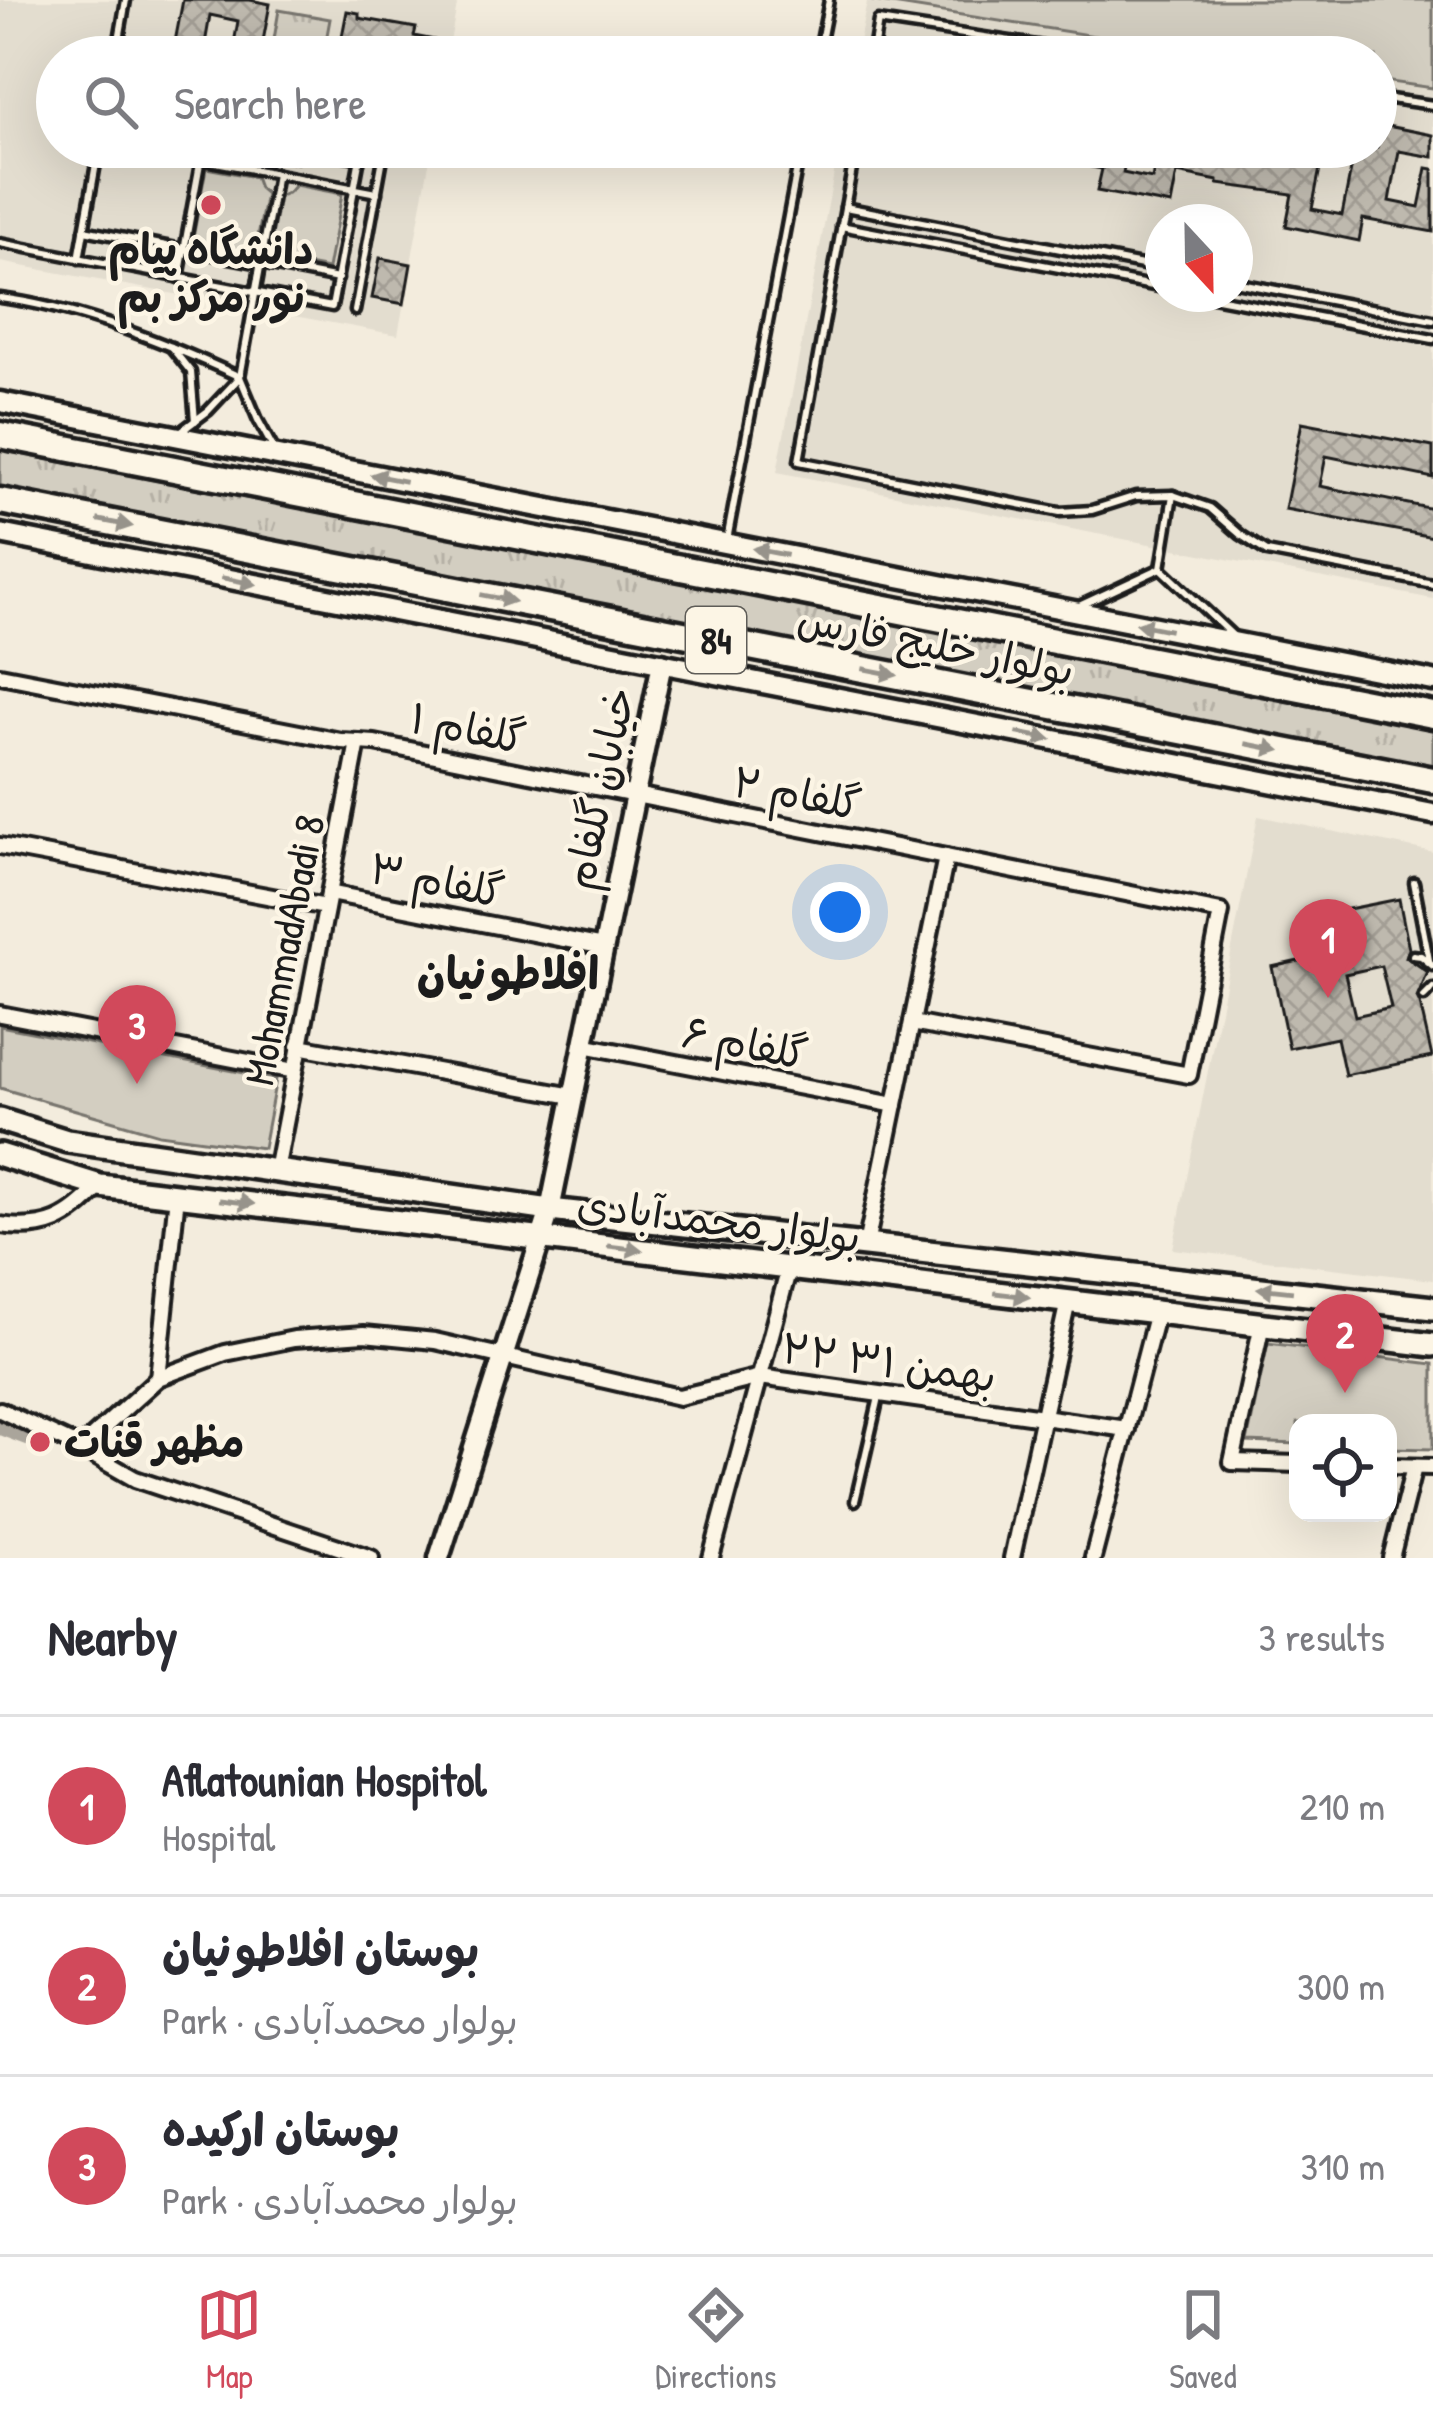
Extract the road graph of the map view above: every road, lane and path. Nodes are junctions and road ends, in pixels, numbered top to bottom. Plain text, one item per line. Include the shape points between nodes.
1 (126, 0) edge
2 (829, 0) edge
3 (120, 36) edge
4 (822, 36) edge
5 (876, 36) edge
6 (977, 36) edge
7 (1397, 100) edge
8 (1433, 105) edge
9 (95, 168) edge
10 (199, 168) edge
11 (247, 168) edge
12 (358, 168) edge
13 (381, 168) edge
14 (797, 168) edge
15 (852, 168) edge
16 (277, 174) junction
17 (354, 189) junction
18 (377, 193) junction
19 (845, 208) junction
20 (842, 226) junction
21 (84, 230) junction
22 (0, 243) edge
23 (184, 250) junction
24 (79, 259) junction
25 (260, 265) junction
26 (1145, 265) edge
27 (179, 278) junction
28 (338, 279) junction
29 (1145, 285) edge
30 (1253, 285) edge
31 (255, 292) junction
32 (0, 298) edge
33 (1253, 305) edge
34 (355, 311) dead end
35 (1433, 320) edge
36 (1433, 339) edge
37 (169, 344) junction
38 (240, 376) junction
39 (0, 402) edge
40 (195, 421) junction
41 (0, 435) edge
42 (175, 436) junction
43 (278, 456) junction
44 (1174, 495) junction
45 (0, 501) edge
46 (0, 534) edge
47 (726, 544) junction
48 (1161, 568) junction
49 (1433, 584) edge
50 (1069, 610) junction
51 (1241, 644) junction
52 (662, 663) junction
53 (0, 674) edge
54 (1433, 681) edge
55 (1433, 715) edge
56 (358, 742) junction
57 (1433, 780) edge
58 (635, 795) junction
59 (1433, 814) edge
60 (0, 846) edge
61 (946, 857) junction
62 (1414, 882) dead end
63 (328, 900) junction
64 (604, 947) junction
65 (1413, 955) dead end
66 (1431, 963) edge
67 (1433, 988) edge
68 (1424, 997) dead end
69 (0, 1014) edge
70 (912, 1023) junction
71 (584, 1045) junction
72 (299, 1046) junction
73 (295, 1071) junction
74 (573, 1096) junction
75 (895, 1105) junction
76 (0, 1120) edge
77 (0, 1155) edge
78 (275, 1171) junction
79 (100, 1186) junction
80 (178, 1195) junction
81 (550, 1210) junction
82 (0, 1225) edge
83 (542, 1238) junction
84 (866, 1245) junction
85 (789, 1268) junction
86 (1321, 1295) junction
87 (1068, 1301) junction
88 (1433, 1308) edge
89 (1157, 1312) junction
90 (1262, 1324) junction
91 (1314, 1331) junction
92 (1433, 1345) edge
93 (504, 1357) junction
94 (760, 1377) junction
95 (158, 1378) junction
96 (880, 1394) junction
97 (0, 1410) edge
98 (1043, 1417) junction
99 (1127, 1429) junction
100 (81, 1448) junction
101 (1289, 1464) edge
102 (1397, 1466) edge
103 (1414, 1467) junction
104 (1433, 1467) edge
105 (855, 1501) dead end
106 (370, 1558) edge
107 (439, 1558) edge
108 (711, 1558) edge
109 (1012, 1558) edge
110 (1093, 1558) edge
111 (1391, 1558) edge

1 - 3 lane
2 - 4 lane
5 - 6 lane via 878,21
7 - 8 lane
9 - 21 lane
10 - 23 lane
11 - 16 lane
12 - 17 lane
13 - 18 lane
14 - 47 lane
15 - 19 lane
16 - 17 lane
16 - 25 lane
17 - 18 lane
17 - 28 lane
18 - 34 lane
19 - 20 lane
19 - 26 lane
20 - 29 lane
20 - 44 lane via 800,461 1060,512
21 - 23 lane
21 - 24 lane
22 - 24 lane
23 - 25 lane
23 - 27 lane
24 - 27 lane
25 - 28 lane
25 - 31 lane
27 - 31 lane
28 - 31 lane via 332,307
30 - 35 lane
31 - 38 lane
32 - 37 lane
33 - 36 lane
37 - 38 lane
37 - 40 lane via 191,372
38 - 40 lane
38 - 43 lane
39 - 42 street
40 - 42 lane
41 - 55 highway, بولوار خلیج فارس / 84
42 - 43 street
47 -> 43 street
44 - 48 lane
44 - 49 lane via 1210,508 1267,552
45 -> 57 highway, بولوار خلیج فارس / 84
46 -> 52 street
50 -> 47 street
48 - 50 lane
48 - 51 lane
51 -> 50 street
51 - 54 street
52 - 58 street, خیابان گلفام
52 -> 59 street
53 - 56 street, گلفام ۱
56 - 58 street, گلفام ۱
56 - 63 street, MohammadAbadi 8
58 - 61 street, گلفام ۲
58 - 64 street, خیابان گلفام
60 - 63 street, گلفام ۳
61 - 70 street
61 - 70 street, گلفام ۲ via 1222,912 1190,1075
62 - 66 lane
63 - 64 street, گلفام ۳
63 - 72 street, MohammadAbadi 8
64 - 71 street, خیابان گلفام
65 - 66 lane
67 - 68 lane
69 - 73 street
70 - 75 street
71 - 74 street, خیابان گلفام
71 - 75 street, گلفام ۶
72 - 73 street, MohammadAbadi 8
72 - 74 street
73 - 78 street, MohammadAbadi 8
74 - 81 street, خیابان گلفام
75 - 84 street
76 - 78 main road, بولوار محمدآبادی via 68,1141
77 - 79 main road, بولوار محمدآبادی
78 - 81 main road, بولوار محمدآبادی
79 - 80 main road, بولوار محمدآبادی
79 - 82 street via 64,1218
80 -> 83 main road, بولوار محمدآبادی
80 - 95 street
81 - 83 street, خیابان گلفام
81 - 84 main road, بولوار محمدآبادی
83 -> 85 main road, بولوار محمدآبادی
83 - 93 street, خیابان گلفام
86 -> 84 main road, بولوار محمدآبادی
85 -> 87 main road, بولوار محمدآبادی
85 - 94 street
86 - 88 main road, بولوار محمدآبادی
86 - 91 main road
87 - 89 main road, بولوار محمدآبادی
87 - 98 street
89 - 90 main road, بولوار محمدآبادی
89 - 99 street
90 - 91 main road, بولوار محمدآبادی
90 - 101 street via 1232,1462
91 - 92 main road, بولوار محمدآبادی
93 - 94 street, ۲۲ بهمن ۳۱ via 680,1397
93 - 95 street, ۲۲ بهمن ۳۱ via 364,1334 224,1353
93 - 107 street, خیابان گلفام
94 - 96 street, ۲۲ بهمن ۳۱
94 - 108 street
95 - 100 street
96 - 98 street, ۲۲ بهمن ۳۱
96 - 105 lane
97 - 100 street
98 - 99 street, ۲۲ بهمن ۳۱
98 - 109 street
99 - 110 street
100 - 106 street via 135,1479
102 - 103 street
103 - 104 street
103 - 111 street

